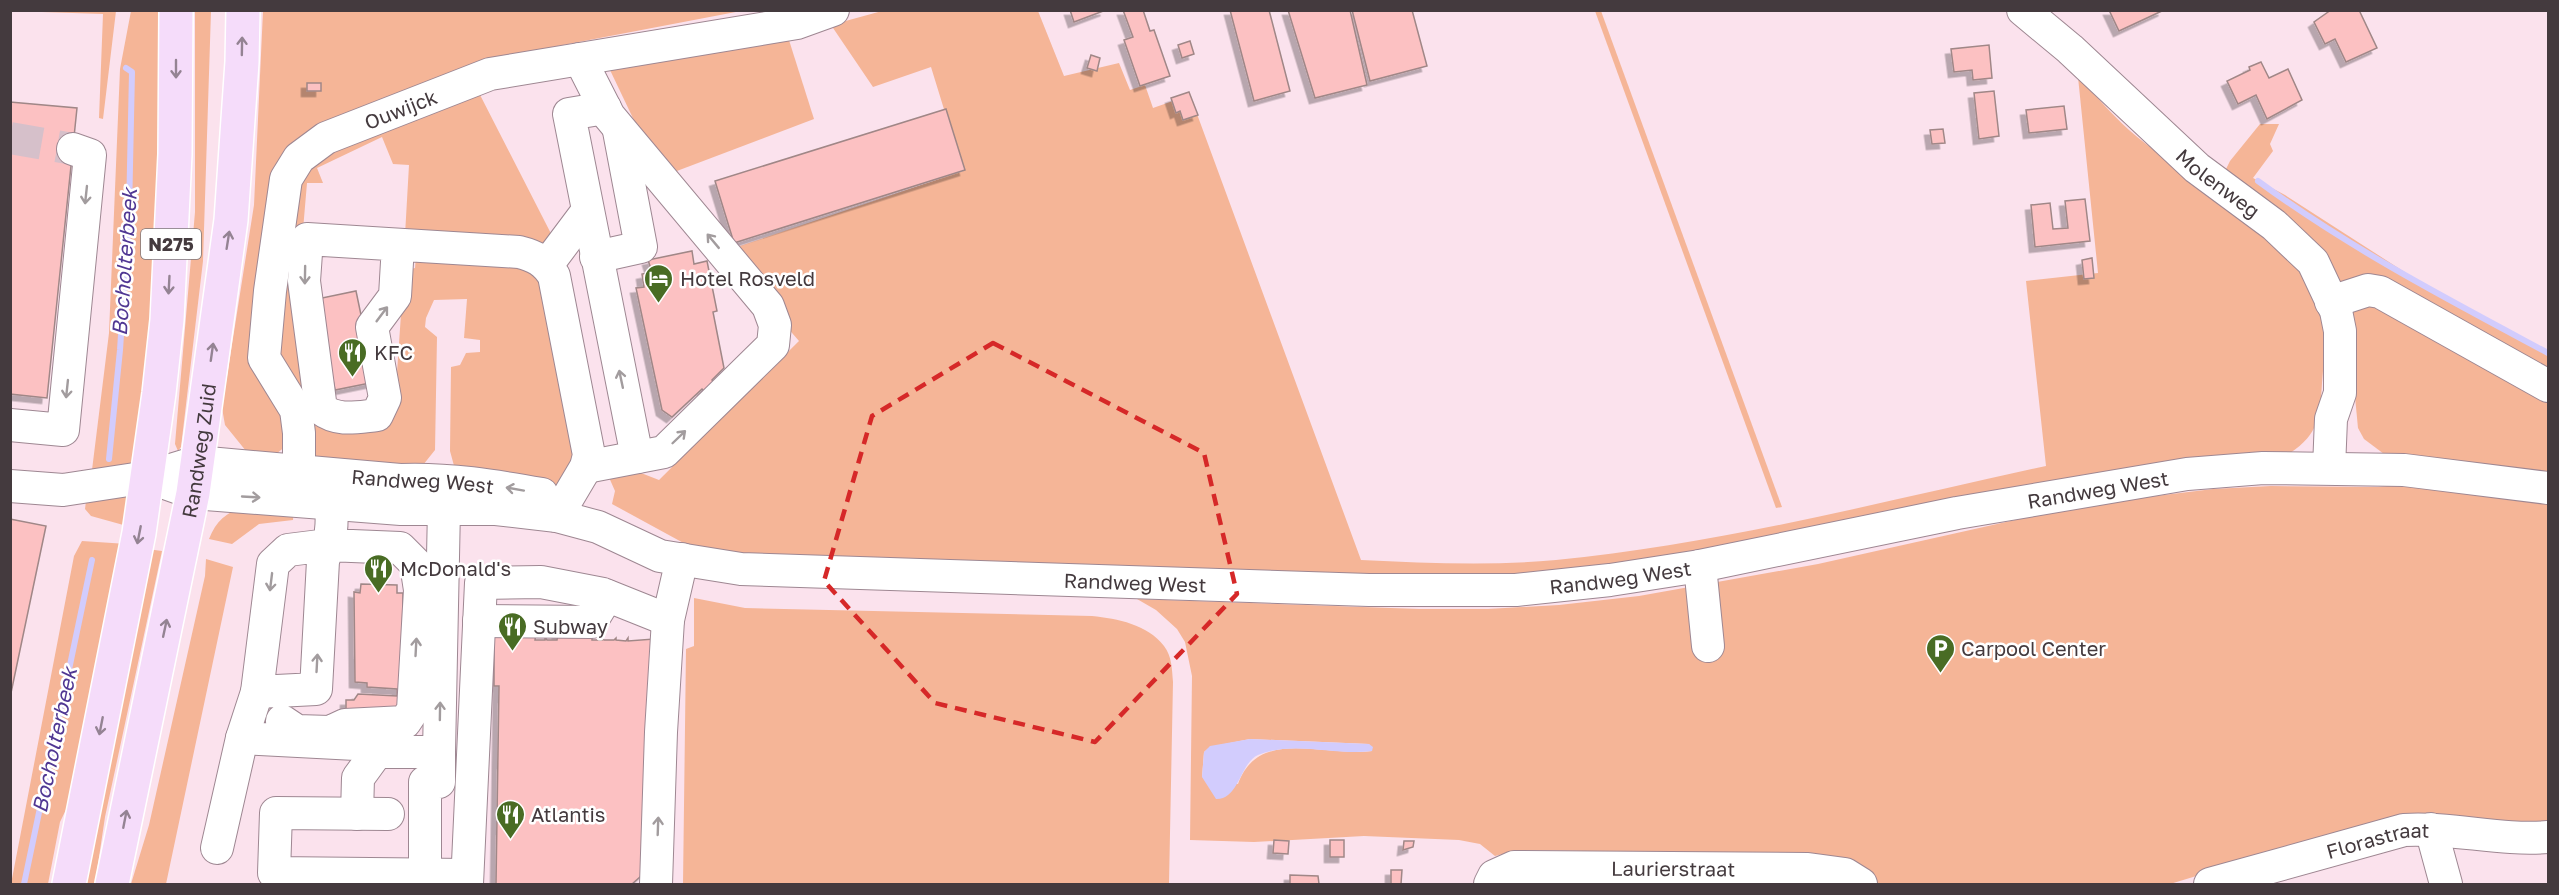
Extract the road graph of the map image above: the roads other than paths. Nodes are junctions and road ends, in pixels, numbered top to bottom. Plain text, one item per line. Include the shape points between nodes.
1 (176, 10) edge
2 (243, 10) edge
3 (832, 10) edge
4 (2023, 10) edge
5 (580, 59) junction
6 (611, 118) junction
7 (73, 149) tunnel mouth
8 (586, 213) junction
9 (407, 246) junction
10 (596, 257) junction
11 (547, 265) junction
12 (2331, 302) junction
13 (609, 324) junction
14 (574, 376) junction
15 (2548, 386) edge
16 (10, 425) edge
17 (637, 457) junction
18 (586, 467) junction
19 (2340, 468) junction
20 (299, 472) junction
21 (148, 477) junction
22 (195, 478) junction
23 (424, 479) junction
24 (10, 486) edge
25 (2548, 488) edge
26 (331, 502) junction
27 (563, 507) junction
28 (444, 508) junction
29 (328, 545) junction
30 (682, 559) junction
31 (1700, 566) junction
32 (434, 583) junction
33 (481, 583) junction
34 (607, 596) junction
35 (668, 620) junction
36 (479, 621) junction
37 (1708, 646) dead end
38 (257, 692) junction
39 (242, 738) junction
40 (377, 752) junction
41 (439, 752) junction
42 (357, 814) junction
43 (388, 814) dead end
44 (2431, 829) junction
45 (2548, 837) edge
46 (217, 848) dead end
47 (425, 875) junction
48 (1670, 875) edge
49 (2251, 878) edge
50 (467, 880) edge
51 (69, 885) edge
52 (112, 885) edge
53 (656, 885) edge
54 (1490, 885) edge
55 (1861, 885) edge
56 (2210, 885) edge
57 (2446, 885) edge

1 -> 21 main road, N275 via 175,154 167,320
22 -> 2 main road, Randweg Zuid / N275 via 231,220
3 - 5 street, Ouwijck via 798,23
4 - 12 street, Molenweg via 2198,168 2274,225 2313,262
5 - 6 street
5 - 20 street, Ouwijck via 490,74 326,138 299,158 286,179 264,358 296,410
6 - 8 street via 568,114
6 - 10 street via 641,247
17 -> 6 street via 664,452 773,345 775,325 768,306
7 -> 16 street via 90,155 63,430
8 - 10 street
8 - 11 street
9 -> 9 street via 307,239 304,281 321,409 329,415 377,415 385,398 372,327 395,296
9 - 11 street via 519,252 535,256
10 - 13 street
11 - 14 street via 554,276
12 - 15 street via 2368,290 2380,292
12 - 19 street, Molenweg via 2340,331 2340,393 2351,419
13 - 14 street
17 -> 13 street
14 - 18 street via 589,455
17 - 18 street
18 - 27 street
19 - 25 street, Randweg West via 2404,470
19 - 31 street, Randweg West via 2263,468 2187,474 1957,513
20 - 22 street, Randweg West
20 - 23 street, Randweg West
21 - 22 street, Randweg West
21 - 24 street, Randweg West via 63,490
21 -> 51 main road, N275
22 -> 26 street, Randweg West
52 -> 22 main road, Randweg Zuid / N275
27 -> 23 street, Randweg West via 497,486
23 - 28 street
26 - 28 street, Randweg West
26 - 29 street via 333,526
27 - 28 street, Randweg West
27 - 30 street, Randweg West via 605,508
28 - 32 street
29 - 32 street via 400,549
29 -> 38 street via 288,550 273,564
38 -> 29 street via 316,689 323,561
30 - 31 street, Randweg West via 741,569 1370,590 1516,590
30 - 35 street
31 - 37 street
32 - 33 street via 456,579
38 -> 32 street via 261,713 297,731 330,732 345,725 405,722 413,710
41 -> 32 street
33 - 34 street via 542,582
33 - 36 street
34 - 35 street
34 - 36 street via 591,622
53 -> 35 street
36 - 50 street
38 - 39 street
39 - 40 street via 356,744
39 - 46 street
40 - 41 street
40 - 42 street via 358,778
41 - 47 street via 439,782 425,782
42 - 43 street
42 - 47 street via 276,813 274,873
44 - 45 street, Florastraat via 2527,839
44 - 49 street, Florastraat via 2404,830
44 - 57 street
47 - 50 street
48 - 54 street, Laurierstraat via 1514,867 1494,876
48 - 55 street, Laurierstraat via 1808,869 1845,874
49 - 56 street, Florastraat

